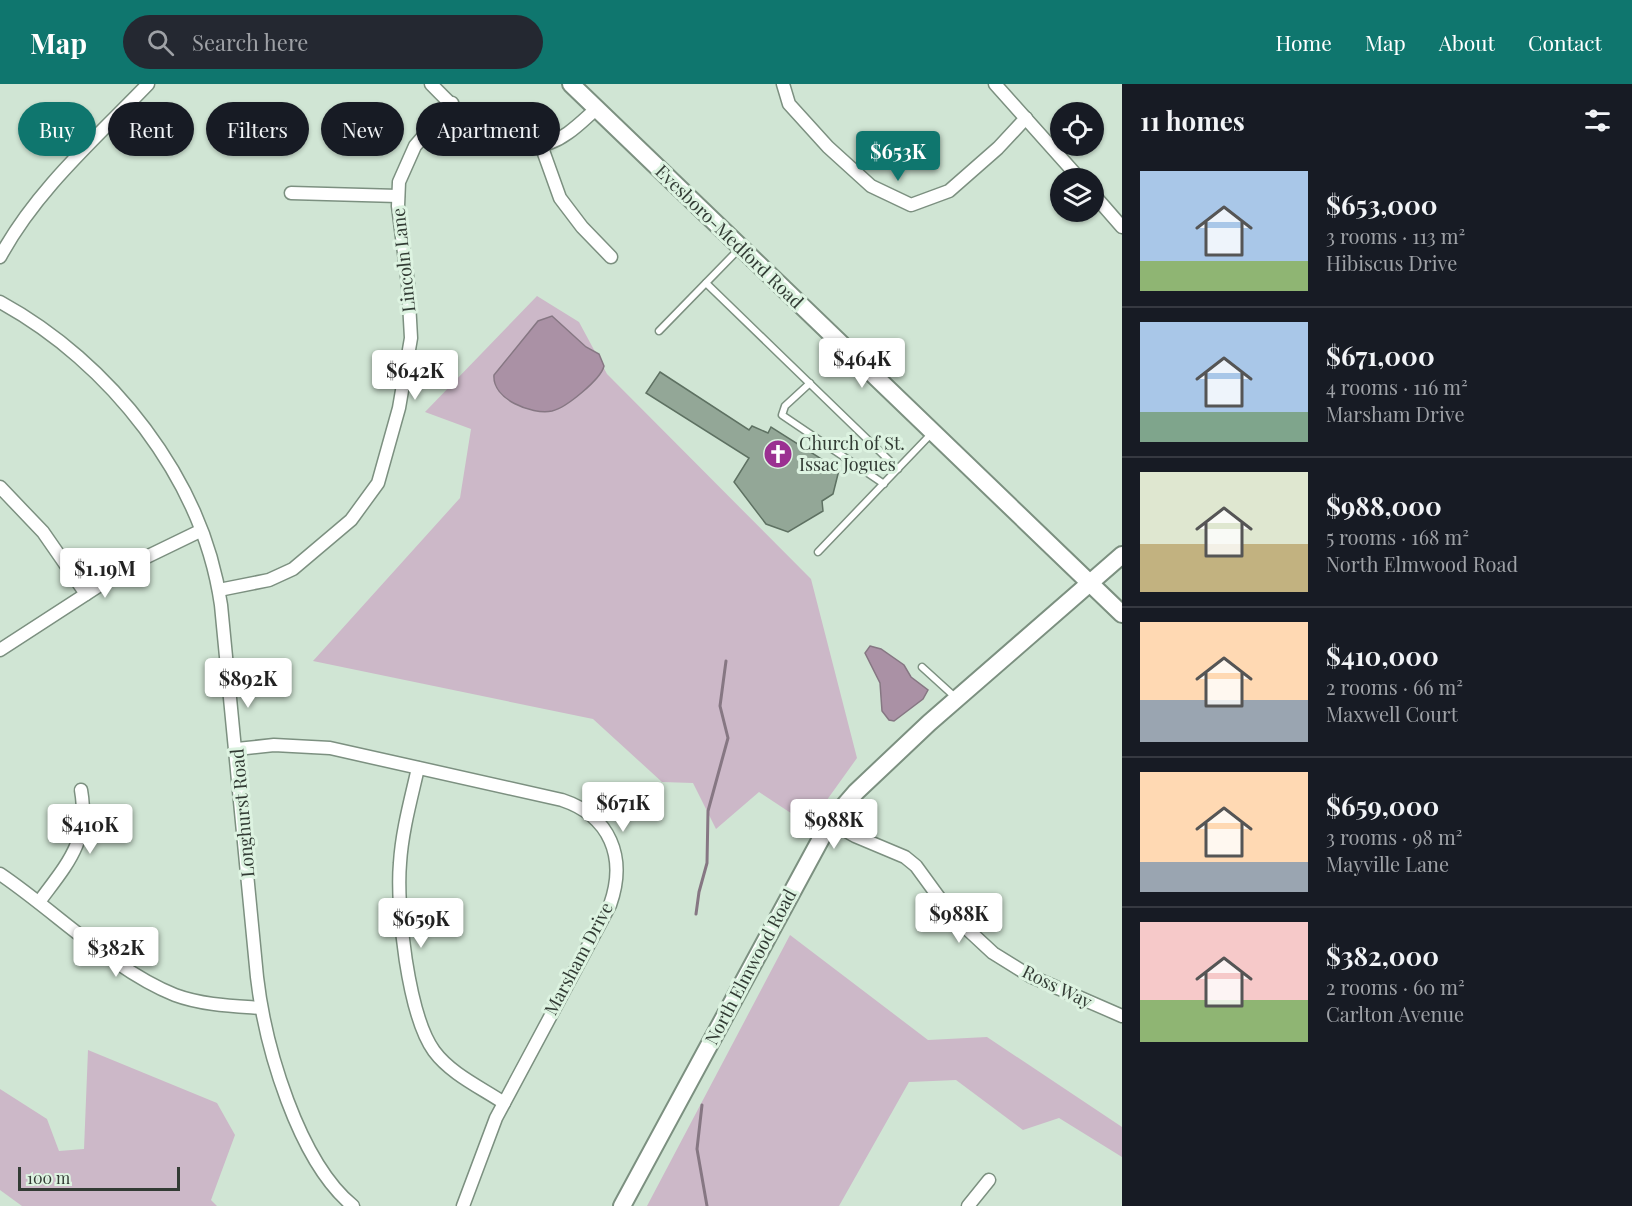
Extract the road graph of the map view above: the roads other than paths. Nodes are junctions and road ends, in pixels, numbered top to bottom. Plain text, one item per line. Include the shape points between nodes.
1 (148, 84) edge
2 (431, 84) edge
3 (571, 84) edge
4 (783, 84) edge
5 (995, 84) edge
6 (451, 102) edge
7 (596, 109) junction
8 (1026, 118) junction
9 (560, 137) edge
10 (416, 146) edge
11 (545, 156) edge
12 (1070, 168) edge
13 (291, 193) dead end
14 (398, 196) junction
15 (1104, 206) edge
16 (1122, 227) edge
17 (741, 248) junction
18 (0, 257) edge
19 (611, 257) dead end
20 (706, 283) junction
21 (0, 302) edge
22 (659, 331) dead end
23 (810, 383) junction
24 (933, 433) junction
25 (898, 469) junction
26 (884, 484) junction
27 (0, 487) edge
28 (200, 531) junction
29 (818, 552) dead end
30 (1122, 555) edge
31 (1090, 583) junction
32 (219, 590) junction
33 (86, 594) junction
34 (1122, 614) edge
35 (0, 650) edge
36 (922, 667) dead end
37 (957, 699) junction
38 (237, 748) junction
39 (418, 768) junction
40 (81, 790) dead end
41 (830, 822) junction
42 (0, 874) edge
43 (39, 902) junction
44 (261, 1008) junction
45 (1122, 1016) edge
46 (504, 1103) junction
47 (989, 1180) dead end
48 (353, 1206) edge
49 (463, 1206) edge
50 (622, 1206) edge
51 (968, 1206) edge

1 - 18 street via 41,197
2 - 6 street
3 - 7 main road, Evesboro-Medford Road
4 - 8 street via 789,104 828,147 871,186 911,205 949,191
5 - 8 street
7 - 9 street
7 - 17 main road, Evesboro-Medford Road
8 - 12 street
10 - 14 street, Lincoln Lane via 401,176
11 - 19 street via 560,198
13 - 14 street
14 - 32 street, Lincoln Lane via 411,338 399,408 378,483 351,520 293,569 269,580
15 - 16 street
17 - 20 lane
17 - 24 main road, Evesboro-Medford Road
20 - 22 lane
20 - 23 lane
21 - 28 street, Longhurst Road via 73,352 135,414 165,459
23 - 25 lane
23 - 26 lane via 785,406 782,414
24 - 25 lane
24 - 31 main road, Evesboro-Medford Road
25 - 26 lane
26 - 29 lane
27 - 33 street via 43,532
28 - 32 street, Longhurst Road
28 - 33 street via 146,556
30 - 31 main road, North Elmwood Road
31 - 34 main road, Evesboro-Medford Road
31 - 37 main road, North Elmwood Road
32 - 38 street, Longhurst Road
33 - 35 street
36 - 37 lane
37 - 41 main road, North Elmwood Road via 856,792
38 - 39 street, Marsham Drive via 330,748
38 - 44 street, Longhurst Road
39 - 46 street via 399,879 412,993 434,1050 452,1070
39 - 46 street, Marsham Drive via 575,804 597,818 614,854 616,878 610,905
40 - 43 street via 79,842
41 - 45 street, Ross Way via 905,857 951,914 1005,962
41 - 50 main road, North Elmwood Road
42 - 43 street
43 - 44 street via 132,972 161,988 204,1003
44 - 48 street, Longhurst Road via 276,1064 308,1147 336,1190
46 - 49 street, Marsham Drive via 484,1144
47 - 51 street

